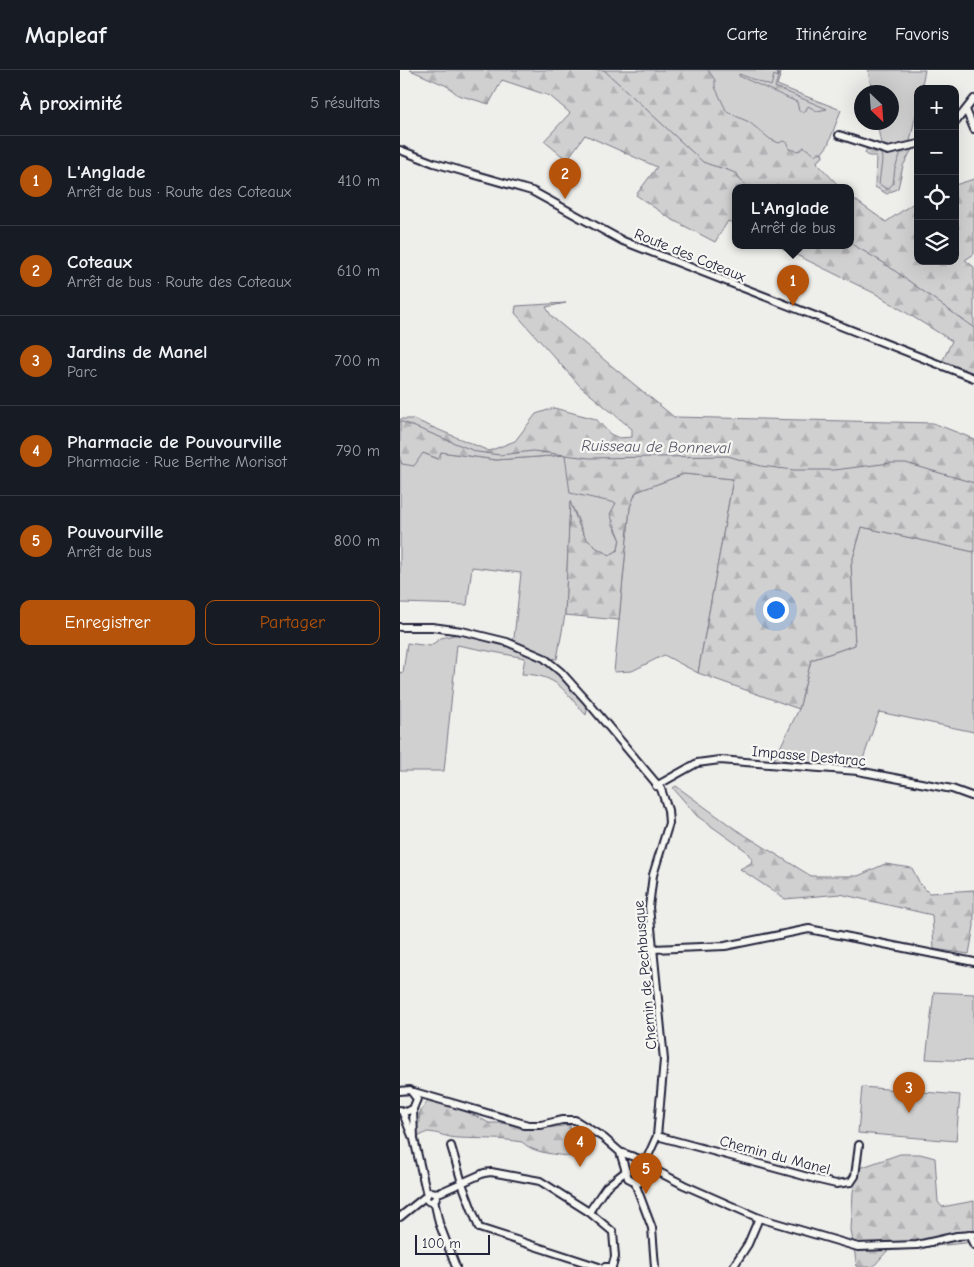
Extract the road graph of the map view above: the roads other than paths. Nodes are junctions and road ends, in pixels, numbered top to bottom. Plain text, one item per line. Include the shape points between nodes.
1 (974, 98) edge
2 (966, 110) junction
3 (959, 118) edge
4 (974, 129) edge
5 (839, 136) dead end
6 (914, 145) edge
7 (400, 150) edge
8 (974, 378) edge
9 (400, 627) edge
10 (658, 787) junction
11 (974, 797) edge
12 (653, 949) junction
13 (974, 962) edge
14 (400, 1090) edge
15 (414, 1092) junction
16 (430, 1096) junction
17 (417, 1102) junction
18 (413, 1109) junction
19 (401, 1111) edge
20 (657, 1136) junction
21 (414, 1139) junction
22 (652, 1145) junction
23 (859, 1145) dead end
24 (451, 1146) dead end
25 (620, 1152) junction
26 (637, 1159) junction
27 (649, 1166) junction
28 (626, 1169) junction
29 (663, 1175) junction
30 (646, 1180) junction
31 (462, 1181) junction
32 (612, 1182) junction
33 (632, 1182) junction
34 (432, 1197) junction
35 (643, 1202) junction
36 (588, 1212) junction
37 (400, 1217) edge
38 (759, 1218) junction
39 (972, 1235) edge
40 (974, 1245) edge
41 (456, 1267) edge
42 (599, 1267) edge
43 (605, 1267) edge
44 (612, 1267) edge
45 (655, 1267) edge
46 (733, 1267) edge

1 - 2 street
2 - 3 street
2 - 4 street
5 - 6 street via 888,151
7 - 8 street, Route des Coteaux via 532,191 623,241
9 - 10 street, Chemin de Pechbusque via 462,631 507,642 544,658 572,684
10 - 11 street, Impasse Destarac via 690,765 704,761 858,771 952,789
10 - 12 street, Chemin de Pechbusque via 670,822 653,874 649,907
12 - 13 street via 725,946 809,929
12 - 20 street, Chemin de Pechbusque via 664,1055
14 - 15 street
15 - 16 street
15 - 17 street
16 - 17 street
16 - 25 street via 524,1125 570,1119 598,1134
17 - 18 street
18 - 19 street
18 - 21 street
19 - 21 street
20 - 22 street, Chemin de Pechbusque
20 - 23 street, Chemin du Manel via 843,1184 851,1182 854,1176
21 - 34 street
22 - 26 street, Chemin de Pechbusque
22 - 27 street, Chemin de Pechbusque
24 - 31 street
25 - 26 street
25 - 28 street
26 - 27 street
26 - 28 street
27 - 29 street
27 - 30 street
28 - 32 street
28 - 33 street
29 - 30 street
29 - 38 street
30 - 33 street
30 - 35 street
31 - 34 street
31 - 36 street via 491,1172 540,1181
31 - 42 street via 479,1228
32 - 33 street
32 - 36 street
33 - 35 street
34 - 37 street via 418,1202
34 - 41 street
35 - 45 street via 652,1228
36 - 44 street via 613,1232 615,1258
38 - 39 street via 866,1248 916,1245
38 - 46 street
39 - 40 street
43 - 44 street

